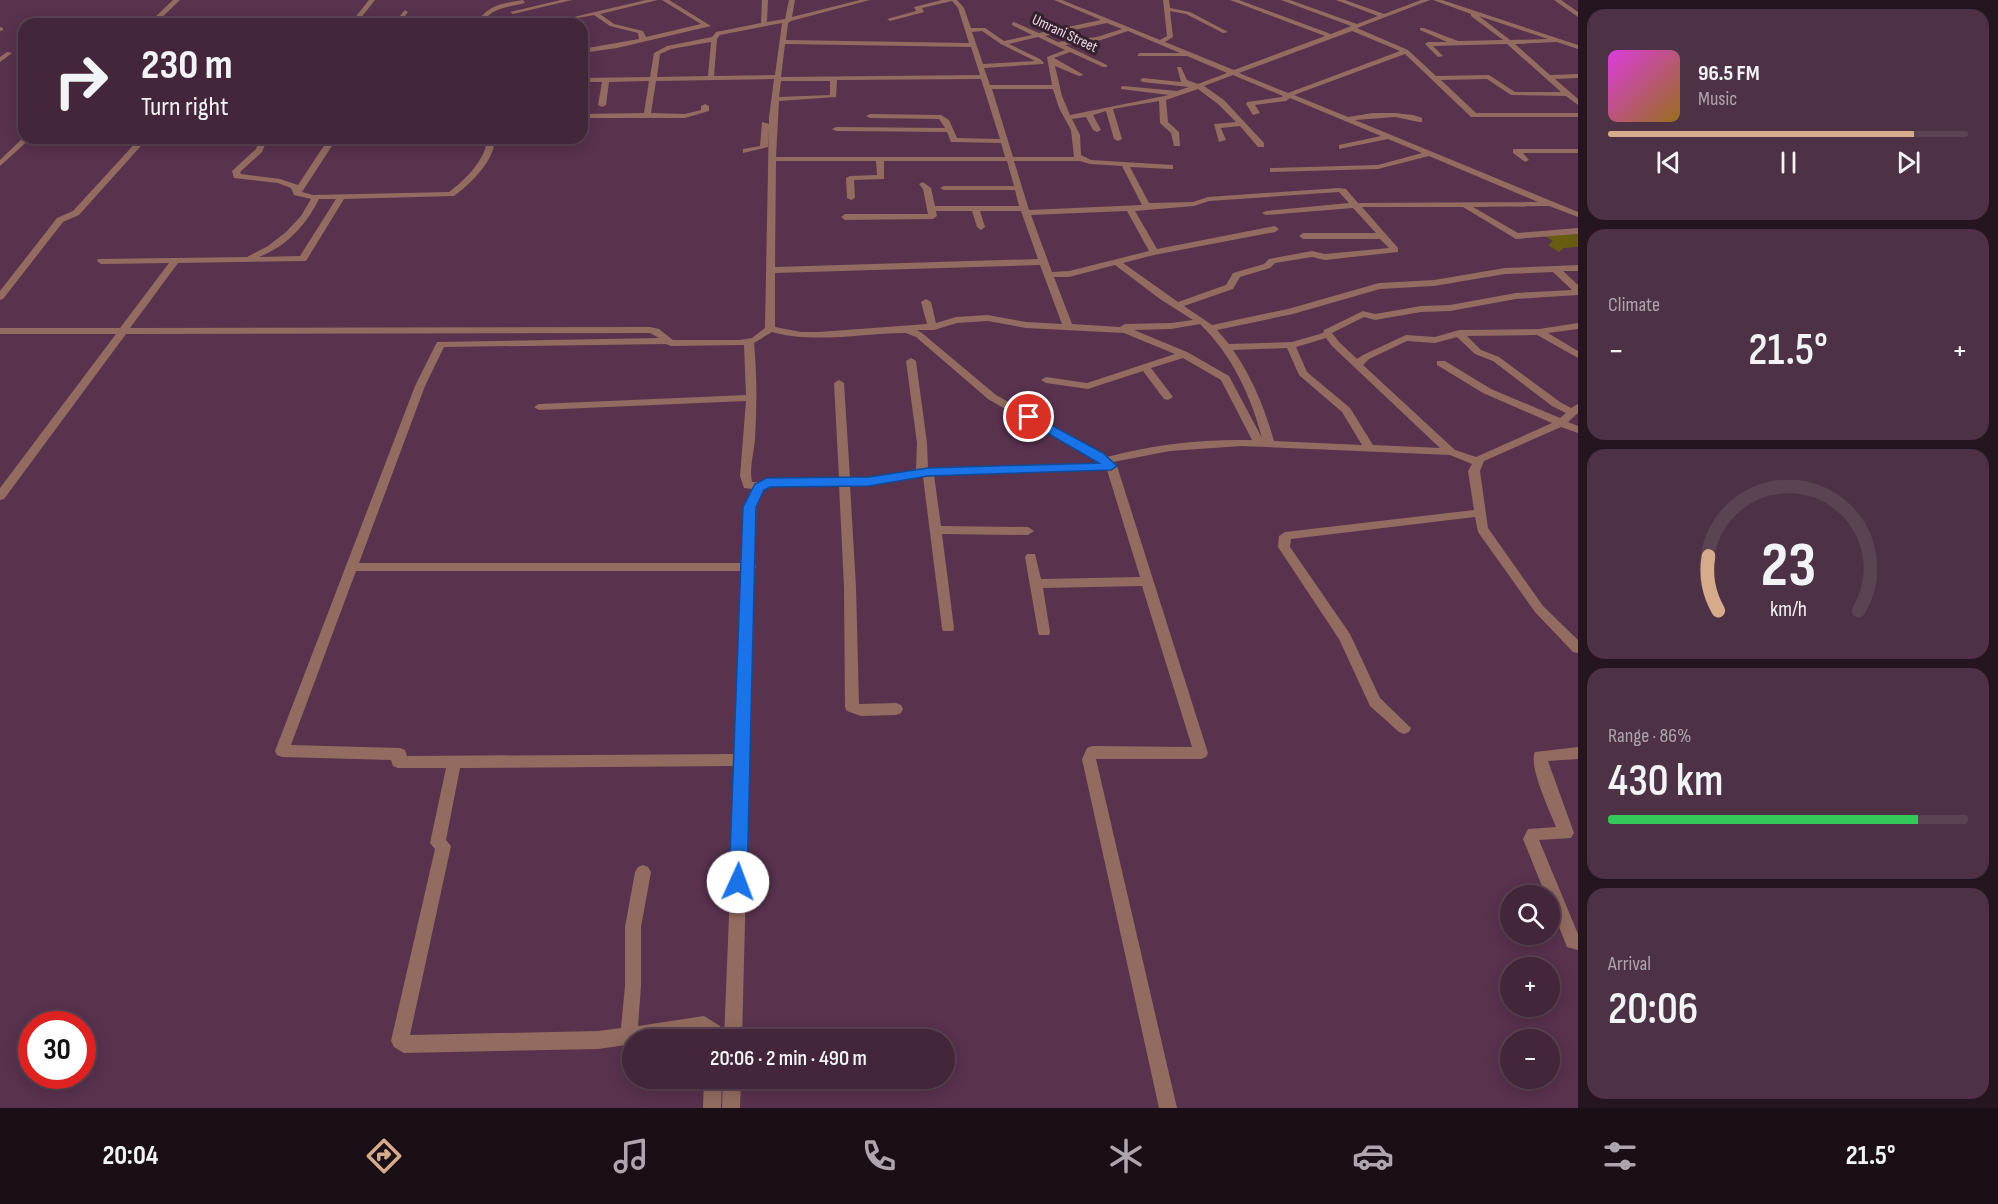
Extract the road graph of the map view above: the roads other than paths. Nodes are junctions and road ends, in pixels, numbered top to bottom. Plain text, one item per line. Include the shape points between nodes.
1 (177, 0) edge
2 (372, 0) edge
3 (531, 0) edge
4 (655, 0) edge
5 (665, 0) edge
6 (765, 0) edge
7 (792, 0) edge
8 (867, 0) edge
9 (949, 0) edge
10 (954, 0) edge
11 (1057, 0) edge
12 (1166, 0) edge
13 (1233, 0) edge
14 (1284, 0) edge
15 (1339, 0) edge
16 (1400, 0) edge
17 (1427, 0) edge
18 (1436, 0) edge
19 (1557, 0) edge
20 (567, 1) edge
21 (1415, 5) junction
22 (1168, 9) junction
23 (1470, 10) junction
24 (405, 12) dead end
25 (513, 12) dead end
26 (595, 13) junction
27 (583, 15) junction
28 (1578, 15) edge
29 (1384, 16) junction
30 (158, 18) edge
31 (358, 18) edge
32 (400, 18) edge
33 (483, 18) edge
34 (574, 18) edge
35 (890, 19) dead end
36 (787, 21) junction
37 (1107, 21) junction
38 (1014, 24) dead end
39 (706, 25) junction
40 (764, 26) junction
41 (1354, 27) junction
42 (1422, 29) dead end
43 (968, 30) junction
44 (1129, 30) junction
45 (1225, 32) dead end
46 (1039, 35) junction
47 (716, 36) junction
48 (1330, 36) junction
49 (643, 40) junction
50 (1559, 40) junction
51 (782, 42) junction
52 (1003, 43) junction
53 (1160, 43) junction
54 (1058, 44) junction
55 (1457, 44) junction
56 (1510, 44) junction
57 (973, 45) junction
58 (1578, 46) edge
59 (588, 50) edge
60 (1071, 50) junction
61 (1406, 51) junction
62 (9, 53) dead end
63 (1140, 54) dead end
64 (1191, 55) junction
65 (1440, 56) dead end
66 (0, 60) edge
67 (1051, 62) junction
68 (1038, 63) junction
69 (979, 66) junction
70 (1105, 66) dead end
71 (1179, 68) dead end
72 (1233, 72) junction
73 (1081, 75) dead end
74 (1578, 76) edge
75 (711, 77) junction
76 (983, 77) junction
77 (1550, 77) junction
78 (778, 78) junction
79 (833, 78) junction
80 (1434, 78) junction
81 (653, 79) junction
82 (588, 80) edge
83 (606, 80) junction
84 (1143, 80) dead end
85 (1194, 86) junction
86 (987, 87) junction
87 (1057, 87) junction
88 (1123, 88) dead end
89 (1176, 94) junction
90 (1569, 94) junction
91 (1286, 96) junction
92 (774, 99) junction
93 (1162, 99) junction
94 (1578, 103) edge
95 (602, 105) dead end
96 (705, 106) dead end
97 (1109, 108) junction
98 (1257, 113) dead end
99 (647, 115) junction
100 (1578, 115) edge
101 (588, 116) edge
102 (870, 116) dead end
103 (1089, 116) junction
104 (1070, 117) junction
105 (1346, 120) junction
106 (1419, 120) dead end
107 (773, 121) junction
108 (1242, 124) junction
109 (836, 129) dead end
110 (949, 130) junction
111 (1097, 130) dead end
112 (1388, 137) junction
113 (1118, 139) dead end
114 (1222, 140) dead end
115 (1005, 141) junction
116 (21, 144) edge
117 (139, 144) edge
118 (262, 144) edge
119 (329, 144) edge
120 (489, 144) edge
121 (1177, 144) dead end
122 (1262, 145) dead end
123 (1342, 147) dead end
124 (746, 151) dead end
125 (1578, 152) edge
126 (1430, 154) junction
127 (772, 159) junction
128 (880, 159) junction
129 (1010, 159) junction
130 (1081, 159) junction
131 (1525, 160) dead end
132 (1124, 163) junction
133 (0, 165) edge
134 (1170, 166) dead end
135 (1273, 170) dead end
136 (923, 184) dead end
137 (944, 188) dead end
138 (1018, 188) junction
139 (297, 193) junction
140 (342, 196) junction
141 (313, 197) junction
142 (851, 198) dead end
143 (1552, 204) junction
144 (1354, 205) junction
145 (1465, 205) junction
146 (1146, 206) junction
147 (931, 209) junction
148 (975, 209) junction
149 (1130, 210) junction
150 (1025, 211) junction
151 (1266, 213) dead end
152 (1578, 214) edge
153 (845, 217) dead end
154 (981, 227) dead end
155 (1275, 229) dead end
156 (1578, 231) edge
157 (1302, 236) dead end
158 (1383, 236) junction
159 (1154, 252) junction
160 (242, 260) junction
161 (100, 261) dead end
162 (175, 261) junction
163 (1043, 262) junction
164 (1118, 262) junction
165 (1555, 268) junction
166 (1578, 268) edge
167 (771, 270) junction
168 (1049, 275) junction
169 (1578, 292) edge
170 (0, 297) edge
171 (926, 302) dead end
172 (1176, 306) junction
173 (1206, 324) junction
174 (1578, 326) edge
175 (934, 327) junction
176 (1068, 327) junction
177 (1117, 328) junction
178 (770, 329) junction
179 (126, 330) junction
180 (0, 332) edge
181 (1539, 332) junction
182 (1459, 333) junction
183 (1328, 335) junction
184 (663, 337) junction
185 (749, 342) junction
186 (1290, 345) junction
187 (1226, 347) junction
188 (1184, 354) junction
189 (1578, 355) edge
190 (911, 361) dead end
191 (1442, 363) dead end
192 (1359, 364) junction
193 (1146, 368) junction
194 (1046, 380) dead end
195 (839, 383) dead end
196 (1168, 397) dead end
197 (750, 398) junction
198 (539, 407) dead end
199 (1575, 410) edge
200 (1561, 423) junction
201 (1578, 430) edge
202 (1264, 443) junction
203 (1370, 449) junction
204 (1451, 452) junction
205 (1477, 462) junction
206 (1109, 463) junction
207 (925, 473) junction
208 (846, 480) junction
209 (762, 486) junction
210 (0, 496) edge
211 (1479, 513) junction
212 (936, 530) junction
213 (1028, 531) dead end
214 (1031, 557) dead end
215 (351, 567) junction
216 (750, 567) junction
217 (1148, 581) junction
218 (1035, 584) junction
219 (948, 628) dead end
220 (1044, 632) dead end
221 (1578, 648) edge
222 (896, 709) dead end
223 (1404, 728) dead end
224 (1578, 753) edge
225 (743, 760) junction
226 (454, 762) junction
227 (644, 872) dead end
228 (1576, 945) edge
229 (630, 1029) edge
230 (674, 1029) edge
231 (710, 1029) edge
232 (733, 1029) edge
233 (622, 1036) edge
234 (713, 1089) edge
235 (732, 1089) edge
236 (712, 1108) edge
237 (731, 1108) edge
238 (1167, 1108) edge

1 - 30 street
2 - 31 street
3 - 33 street via 496,8
4 - 26 street
5 - 39 street
6 - 40 street
7 - 36 street
8 - 36 street
9 - 35 street
10 - 43 street
11 - 37 street
12 - 22 street
13 - 48 street
14 - 41 street
15 - 29 street
16 - 21 street
17 - 21 street
18 - 23 street
19 - 28 street
20 - 25 street
20 - 27 street
21 - 29 street
22 - 45 street via 1184,11
22 - 53 street via 1170,37
23 - 50 street
23 - 56 street
24 - 32 street
26 - 27 street
26 - 49 street via 612,25 641,32
27 - 34 street
29 - 41 street
36 - 40 street
36 - 51 street
37 - 44 street
37 - 46 street
38 - 46 street, Umrani Street
39 - 47 street
39 - 49 street
40 - 47 street
41 - 48 street
41 - 61 street
42 - 55 street
43 - 52 street via 983,29
43 - 57 street
44 - 53 street
44 - 54 street
46 - 52 street
46 - 54 street, Umrani Street
47 - 75 street
47 - 81 street via 657,53
48 - 72 street
49 - 59 street
50 - 56 street
50 - 58 street
51 - 57 street
51 - 78 street
52 - 68 street
53 - 64 street
54 - 60 street, Umrani Street
55 - 56 street
55 - 65 street via 1428,44
56 - 77 street
57 - 69 street
60 - 67 street via 1050,57
60 - 70 street, Umrani Street
61 - 80 street
61 - 91 street
62 - 66 street
63 - 64 street
64 - 72 street
67 - 68 street
67 - 73 street
67 - 87 street
68 - 69 street
69 - 76 street
71 - 85 street via 1184,81
72 - 85 street
72 - 91 street
74 - 77 street
75 - 78 street
75 - 81 street
76 - 79 street
76 - 86 street
77 - 90 street
78 - 79 street
78 - 92 street
79 - 92 street via 834,96
80 - 90 street via 1489,77 1515,94
80 - 100 street via 1480,116
81 - 83 street
81 - 99 street
82 - 83 street
83 - 95 street
84 - 85 street
85 - 89 street
85 - 108 street via 1221,102
86 - 87 street
86 - 115 street
87 - 104 street
88 - 89 street
89 - 93 street
90 - 94 street
91 - 98 street via 1250,104
91 - 105 street
92 - 107 street
93 - 97 street
93 - 121 street via 1164,123 1175,132
96 - 99 street via 705,111 693,114
97 - 103 street
97 - 113 street
99 - 101 street
102 - 110 street via 941,117
103 - 104 street
103 - 111 street
104 - 130 street via 1079,140 1077,156
105 - 106 street via 1376,116 1413,116
105 - 112 street
107 - 124 street via 765,121 764,147
107 - 127 street
108 - 114 street via 1217,126
108 - 122 street
109 - 110 street
110 - 115 street via 958,141
112 - 123 street
112 - 126 street
115 - 129 street
116 - 133 street
117 - 170 street via 76,213 60,220
118 - 139 street via 236,171 237,176 280,181 295,187
119 - 139 street
120 - 140 street via 484,161 451,194
125 - 131 street via 1516,151
126 - 135 street via 1378,167
126 - 143 street
127 - 128 street
127 - 167 street
128 - 129 street
128 - 142 street via 881,177 850,178
129 - 130 street
129 - 138 street
130 - 132 street
132 - 134 street
132 - 146 street
136 - 147 street
137 - 138 street
138 - 150 street
139 - 141 street
140 - 141 street
140 - 160 street via 303,259
141 - 160 street via 316,198 301,224 287,237
143 - 145 street
143 - 152 street
144 - 145 street
144 - 146 street via 1340,190
144 - 151 street
144 - 158 street
145 - 156 street via 1516,236
146 - 149 street
147 - 148 street
147 - 153 street via 933,216
148 - 150 street
148 - 154 street
149 - 150 street
149 - 159 street
150 - 163 street
155 - 159 street
157 - 158 street
158 - 172 street via 1395,250 1325,257 1312,254 1272,261 1236,275 1230,287
159 - 164 street
160 - 162 street
161 - 162 street
162 - 179 street
163 - 167 street
163 - 168 street
164 - 168 street
164 - 172 street
165 - 166 street
165 - 169 street
165 - 173 street via 1379,286 1290,312
167 - 178 street
168 - 176 street
169 - 183 street via 1516,296 1381,316 1363,314 1332,328
171 - 175 street
172 - 173 street
173 - 177 street
173 - 187 street
174 - 181 street
175 - 176 street via 956,320 988,318
175 - 178 street
176 - 177 street
177 - 188 street
178 - 185 street
178 - 206 street via 782,334 908,330 992,397
179 - 180 street
179 - 184 street via 650,330
179 - 210 street
181 - 182 street
181 - 189 street
182 - 192 street via 1435,340 1401,339
182 - 199 street via 1478,352 1496,359 1556,404
183 - 186 street
183 - 192 street
184 - 185 street
184 - 215 street via 655,344 440,344 420,386
185 - 197 street
186 - 187 street
186 - 203 street via 1303,373 1346,410
187 - 202 street via 1260,413
188 - 193 street
188 - 202 street via 1226,378
190 - 207 street
191 - 200 street via 1487,391
192 - 204 street
193 - 194 street via 1088,386
193 - 196 street
195 - 208 street
197 - 198 street
197 - 209 street via 745,479 748,485
199 - 200 street
200 - 201 street
200 - 205 street
202 - 203 street
202 - 206 street via 1136,452
203 - 204 street
204 - 205 street
205 - 211 street via 1474,471
206 - 207 street
206 - 217 street
207 - 208 street via 869,481
207 - 212 street
208 - 209 street
208 - 222 street via 852,707
209 - 216 street via 750,507
211 - 221 street via 1482,529 1522,588
211 - 223 street via 1286,536 1284,547 1345,637 1375,702
212 - 213 street
212 - 219 street
214 - 218 street
215 - 216 street
215 - 226 street via 282,751 400,754 398,762
216 - 225 street
217 - 218 street
217 - 238 street via 1201,753 1092,752 1089,759
218 - 220 street
224 - 228 street via 1540,756 1566,833 1533,834 1531,839
225 - 226 street
225 - 232 street
226 - 233 street via 438,843 442,846 400,1041 438,1044
227 - 229 street via 633,927
230 - 231 street via 704,1025
234 - 236 street
235 - 237 street

